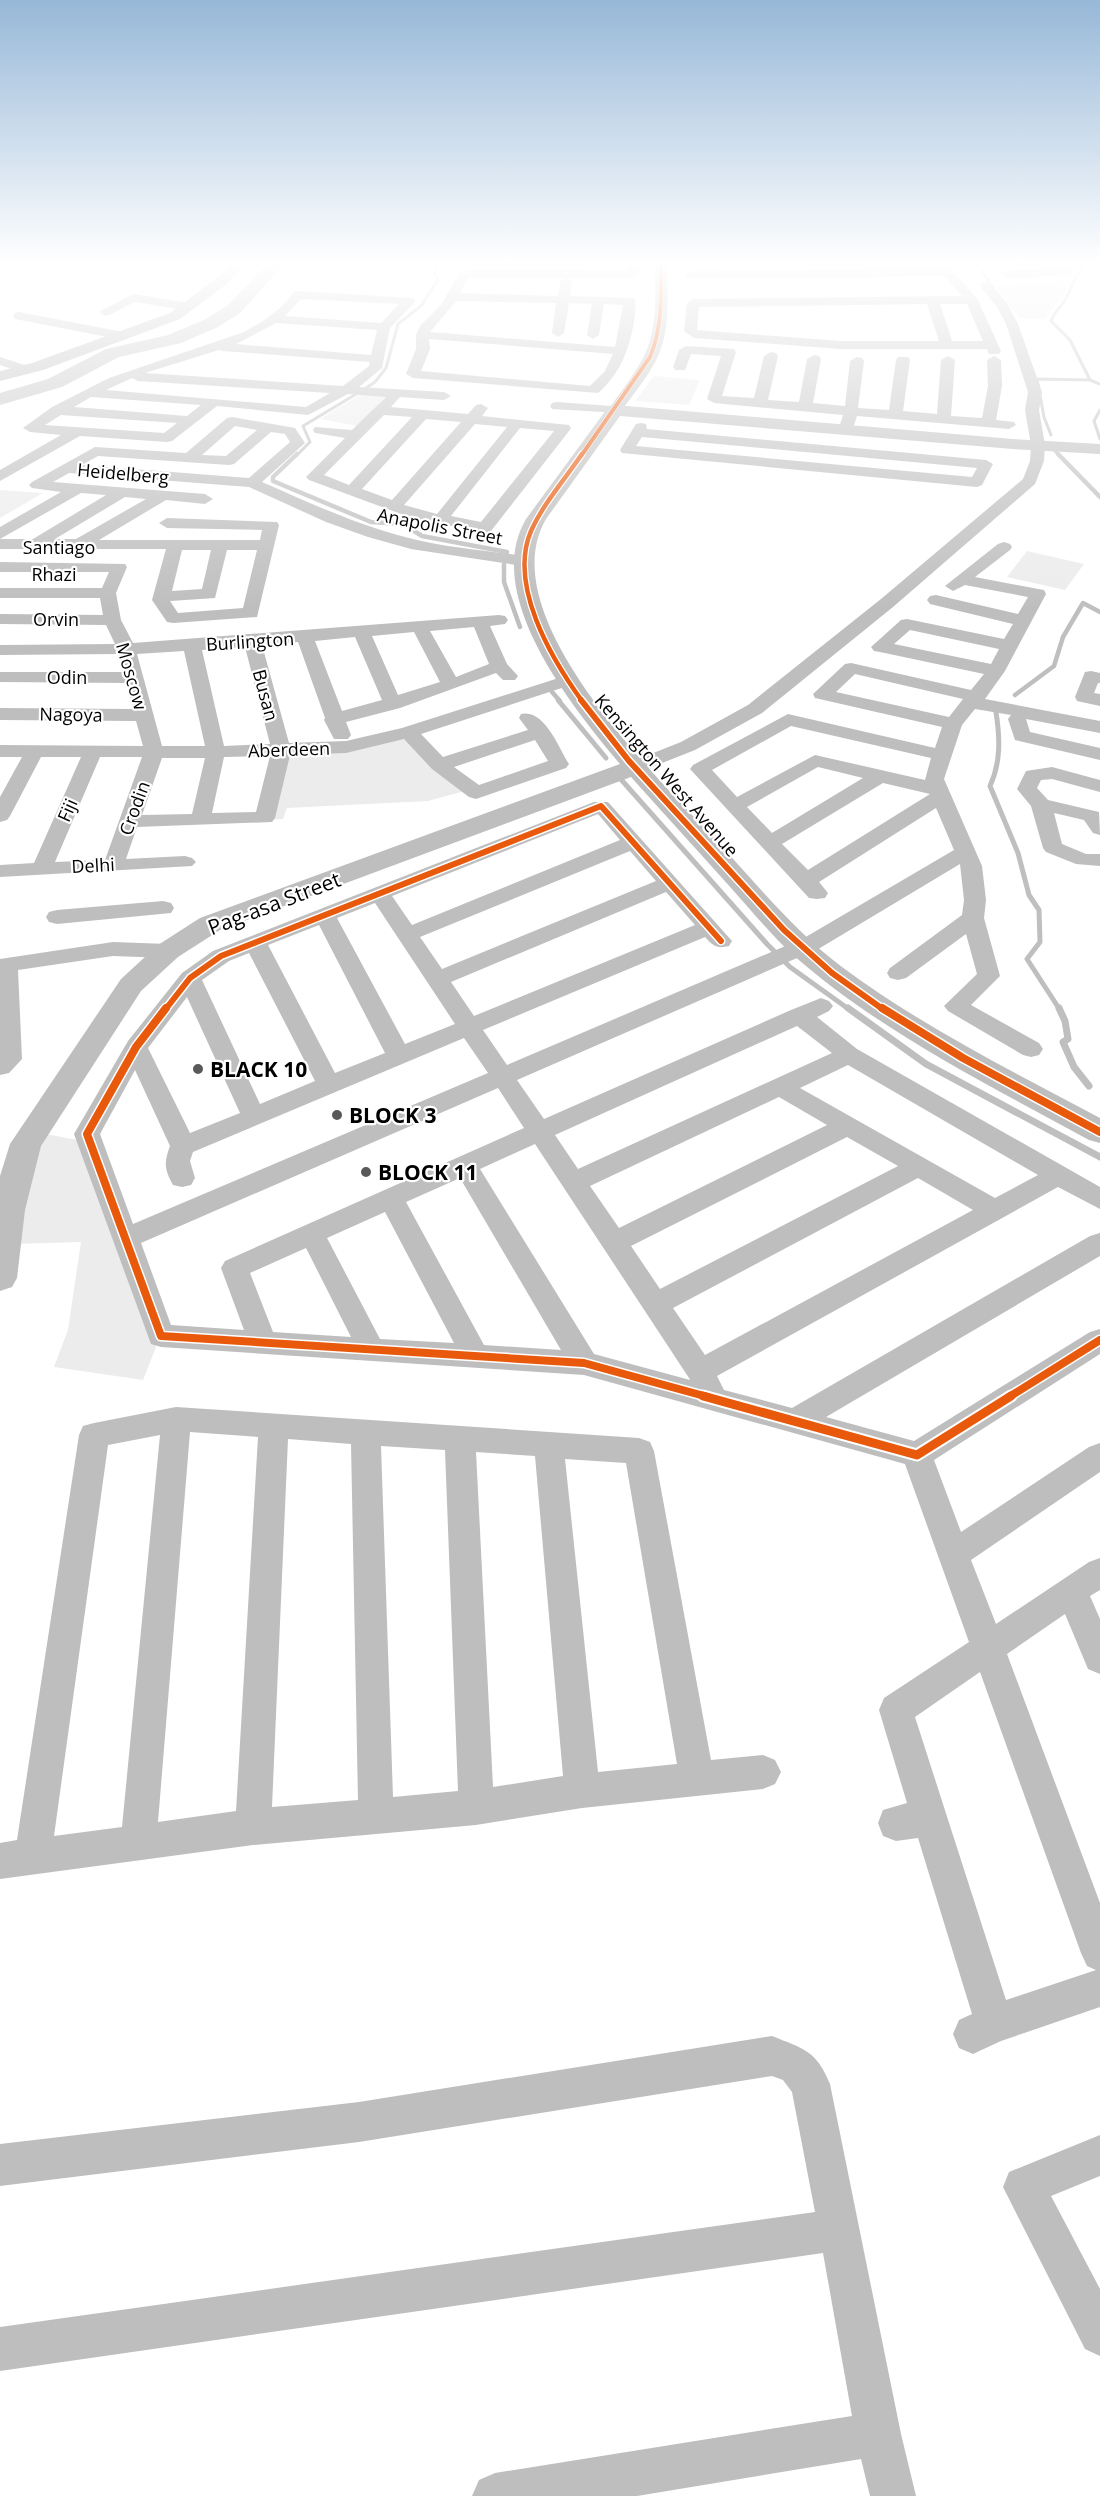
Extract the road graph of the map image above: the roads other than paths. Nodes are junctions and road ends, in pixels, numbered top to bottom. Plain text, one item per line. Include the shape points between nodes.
1 (126, 376) edge
2 (134, 376) edge
3 (364, 376) edge
4 (637, 376) edge
5 (717, 376) edge
6 (766, 376) edge
7 (811, 376) edge
8 (855, 376) edge
9 (901, 376) edge
10 (947, 376) edge
11 (995, 376) edge
12 (1030, 376) edge
13 (344, 391) junction
14 (398, 392) junction
15 (88, 393) junction
16 (214, 402) junction
17 (760, 403) junction
18 (543, 405) dead end
19 (805, 406) junction
20 (57, 410) junction
21 (379, 410) junction
22 (615, 410) junction
23 (851, 411) junction
24 (423, 414) junction
25 (896, 414) junction
26 (472, 419) junction
27 (944, 419) junction
28 (190, 420) junction
29 (517, 423) junction
30 (988, 423) junction
31 (1009, 425) dead end
32 (268, 427) junction
33 (846, 429) junction
34 (320, 430) dead end
35 (78, 431) junction
36 (355, 435) junction
37 (1038, 445) junction
38 (1100, 449) edge
39 (840, 450) junction
40 (189, 458) junction
41 (66, 468) junction
42 (837, 469) junction
43 (0, 476) edge
44 (231, 481) junction
45 (252, 483) junction
46 (77, 489) junction
47 (269, 490) junction
48 (352, 491) junction
49 (122, 492) junction
50 (162, 496) junction
51 (205, 498) junction
52 (394, 507) junction
53 (440, 520) junction
54 (167, 523) junction
55 (218, 524) junction
56 (0, 534) edge
57 (0, 544) edge
58 (37, 544) junction
59 (80, 544) junction
60 (132, 544) junction
61 (175, 544) junction
62 (220, 544) junction
63 (267, 545) junction
64 (1004, 547) dead end
65 (523, 561) junction
66 (0, 567) edge
67 (961, 579) junction
68 (0, 593) edge
69 (108, 593) junction
70 (162, 596) junction
71 (0, 619) edge
72 (112, 620) junction
73 (499, 620) dead end
74 (1024, 621) junction
75 (480, 622) junction
76 (420, 628) junction
77 (362, 633) junction
78 (305, 637) junction
79 (252, 641) junction
80 (192, 645) junction
81 (1010, 646) junction
82 (127, 649) junction
83 (0, 650) edge
84 (996, 671) junction
85 (0, 677) edge
86 (134, 678) junction
87 (1100, 678) edge
88 (568, 680) junction
89 (452, 685) junction
90 (974, 700) junction
91 (1100, 700) edge
92 (393, 704) junction
93 (1023, 711) junction
94 (0, 714) edge
95 (143, 715) junction
96 (333, 720) junction
97 (953, 724) junction
98 (1100, 727) edge
99 (408, 732) junction
100 (346, 747) junction
101 (280, 750) junction
102 (0, 751) edge
103 (34, 752) junction
104 (93, 752) junction
105 (154, 752) junction
106 (216, 752) junction
107 (1100, 754) edge
108 (942, 755) junction
109 (439, 765) junction
110 (635, 767) junction
111 (880, 776) junction
112 (1100, 786) edge
113 (939, 793) junction
114 (1041, 804) junction
115 (735, 806) junction
116 (0, 816) edge
117 (201, 819) junction
118 (130, 821) junction
119 (1100, 829) edge
120 (633, 842) junction
121 (771, 842) junction
122 (966, 851) junction
123 (1100, 860) edge
124 (185, 862) dead end
125 (114, 864) junction
126 (42, 868) junction
127 (0, 871) edge
128 (669, 883) junction
129 (380, 894) junction
130 (163, 908) dead end
131 (325, 916) junction
132 (973, 918) junction
133 (409, 934) junction
134 (255, 942) junction
135 (801, 947) junction
136 (168, 951) junction
137 (63, 957) junction
138 (3, 966) edge
139 (898, 973) dead end
140 (190, 978) junction
141 (439, 979) junction
142 (4, 1018) edge
143 (470, 1026) junction
144 (136, 1047) junction
145 (1031, 1049) dead end
146 (849, 1055) junction
147 (399, 1056) junction
148 (0, 1067) edge
149 (503, 1075) junction
150 (329, 1085) junction
151 (780, 1087) junction
152 (254, 1117) junction
153 (847, 1126) junction
154 (540, 1131) junction
155 (1100, 1132) edge
156 (183, 1146) junction
157 (465, 1165) junction
158 (918, 1167) junction
159 (1058, 1176) junction
160 (182, 1178) dead end
161 (574, 1182) junction
162 (391, 1198) junction
163 (1100, 1199) edge
164 (996, 1211) junction
165 (312, 1234) junction
166 (125, 1239) junction
167 (615, 1242) junction
168 (1100, 1243) edge
169 (0, 1278) edge
170 (656, 1304) junction
171 (1100, 1340) edge
172 (263, 1342) junction
173 (371, 1349) junction
174 (476, 1357) junction
175 (584, 1364) junction
176 (700, 1371) junction
177 (714, 1399) junction
178 (176, 1419) junction
179 (795, 1421) junction
180 (274, 1426) junction
181 (366, 1432) junction
182 (460, 1439) junction
183 (549, 1445) junction
184 (917, 1455) junction
185 (1100, 1456) edge
186 (953, 1555) junction
187 (1100, 1572) edge
188 (1072, 1591) junction
189 (988, 1648) junction
190 (1100, 1658) edge
191 (763, 1772) dead end
192 (697, 1780) junction
193 (582, 1791) junction
194 (476, 1807) junction
195 (376, 1815) junction
196 (253, 1827) junction
197 (138, 1843) junction
198 (17, 1859) edge
199 (1100, 1953) edge
200 (1100, 1988) edge
201 (1100, 2155) edge
202 (0, 2165) edge
203 (840, 2230) junction
204 (1100, 2334) edge
205 (0, 2349) edge
206 (878, 2434) junction
207 (495, 2496) edge
208 (893, 2496) edge

1 - 15 street
2 - 13 street
3 - 13 street
4 - 22 street, Kensington West Avenue
5 - 17 street via 714,399
6 - 17 street
7 - 19 street
8 - 23 street
9 - 25 street
10 - 27 street
11 - 30 street
12 - 37 street via 1035,392 1032,410
13 - 14 street
13 - 16 street via 308,411
14 - 21 street
14 - 26 street via 493,401
15 - 16 street
15 - 20 street
16 - 28 street
17 - 19 street
18 - 22 street
19 - 23 street
20 - 28 street
20 - 35 street via 30,428
21 - 24 street
21 - 36 street
22 - 33 street
22 - 65 street, Kensington West Avenue via 530,529
23 - 25 street
23 - 33 street
24 - 26 street
24 - 48 street
25 - 27 street
26 - 29 street
26 - 52 street
27 - 30 street
28 - 35 street via 167,438
29 - 53 street
29 - 53 street via 564,428 485,528
30 - 31 street
32 - 40 street via 229,461
32 - 40 street via 232,421
32 - 45 street via 290,431 298,443
33 - 37 street
33 - 39 street
34 - 36 street
35 - 43 street
36 - 48 street via 314,477
37 - 38 street
37 - 110 street via 1030,481 1011,499 755,709 688,746
39 - 42 street
39 - 42 street via 986,464 977,482
39 - 42 street via 639,430 627,450
40 - 41 street via 95,451
41 - 44 street, Anapolis Street
41 - 46 street, Heidelberg via 37,485
44 - 45 street, Anapolis Street
44 - 51 street
45 - 47 street, Anapolis Street
46 - 49 street, Heidelberg
46 - 56 street
47 - 55 street
47 - 65 street, Anapolis Street via 374,534 411,544
48 - 52 street
49 - 50 street, Heidelberg
49 - 58 street
50 - 51 street, Heidelberg
50 - 59 street
51 - 54 street
52 - 53 street
54 - 55 street
54 - 60 street
55 - 63 street via 271,525
57 - 58 street
58 - 59 street
59 - 60 street
60 - 61 street
61 - 62 street
61 - 70 street
62 - 63 street
62 - 70 street via 209,594
63 - 70 street via 251,613 173,618
64 - 67 street
65 - 88 street, Kensington West Avenue via 537,619
66 - 69 street, Santiago via 119,567
67 - 74 street via 1038,594
67 - 74 street via 936,600
68 - 69 street, Rhazi
69 - 72 street, Moscow
71 - 72 street, Orvin
72 - 82 street, Moscow
73 - 75 street, Burlington
74 - 81 street
75 - 76 street, Burlington
75 - 89 street via 504,671
76 - 77 street, Burlington
76 - 89 street
77 - 78 street, Burlington
77 - 92 street
78 - 79 street, Burlington
78 - 96 street
79 - 80 street, Burlington
79 - 101 street, Busan
80 - 82 street, Burlington
80 - 106 street
81 - 84 street
81 - 84 street via 907,624 880,647
82 - 83 street, Burlington
82 - 86 street, Moscow
84 - 90 street
85 - 86 street, Odin
86 - 95 street, Moscow
87 - 91 street via 1091,676 1084,698
88 - 99 street, Aberdeen
88 - 110 street, Kensington West Avenue
89 - 92 street
90 - 93 street
90 - 97 street
90 - 97 street via 851,669 822,694
92 - 96 street
93 - 98 street
93 - 107 street via 1017,719 1022,736
94 - 95 street, Nagoya
95 - 105 street, Moscow
96 - 100 street
97 - 108 street
99 - 100 street, Aberdeen
99 - 109 street
100 - 101 street, Aberdeen
101 - 106 street, Aberdeen
101 - 117 street, Busan via 265,818
102 - 103 street, Aberdeen
103 - 104 street, Aberdeen
103 - 116 street
104 - 105 street, Aberdeen
104 - 126 street, Fiji
105 - 106 street, Aberdeen
105 - 118 street, Crodin
106 - 117 street
108 - 113 street via 934,779
108 - 115 street via 788,720 700,769
109 - 109 street via 476,793 559,764 534,725
110 - 135 street, Kensington West Avenue
110 - 136 street, Pag-asa Street via 210,924
111 - 113 street
111 - 115 street via 815,760
111 - 121 street
112 - 114 street via 1052,773 1033,775 1027,789
113 - 121 street via 812,887
113 - 122 street
114 - 119 street via 1092,816
114 - 123 street via 1053,848 1083,861
115 - 121 street
117 - 118 street
118 - 125 street, Crodin
120 - 128 street
120 - 129 street via 601,806
120 - 133 street
122 - 132 street via 975,900
122 - 135 street via 826,936
124 - 125 street, Delhi
125 - 126 street, Delhi
126 - 127 street, Delhi
128 - 141 street
128 - 143 street via 715,934
129 - 131 street
129 - 133 street
130 - 137 street via 55,907
131 - 134 street
131 - 147 street
132 - 139 street
132 - 145 street via 989,976 956,1006
133 - 141 street
134 - 140 street via 221,956
134 - 150 street
135 - 149 street
135 - 155 street, Kensington West Avenue via 865,997 916,1030
136 - 137 street via 113,949
136 - 169 street, Pag-asa Street via 131,985 26,1144 4,1240
137 - 138 street
138 - 142 street
140 - 144 street
140 - 152 street
141 - 143 street
142 - 148 street via 10,1059
143 - 147 street
143 - 149 street
144 - 156 street
144 - 166 street via 87,1134
146 - 151 street
146 - 154 street via 810,1011
146 - 159 street
147 - 150 street
149 - 154 street
149 - 166 street
150 - 152 street
151 - 153 street
151 - 161 street
152 - 156 street
153 - 158 street
153 - 167 street
154 - 157 street
154 - 161 street
156 - 160 street via 177,1161
157 - 162 street
157 - 175 street
158 - 164 street
158 - 170 street
159 - 163 street
159 - 164 street
161 - 167 street
162 - 165 street
162 - 174 street
164 - 176 street
165 - 172 street via 235,1268
165 - 173 street
166 - 172 street via 161,1336
167 - 170 street
168 - 179 street
170 - 176 street
171 - 184 street
172 - 173 street
173 - 174 street
174 - 175 street
175 - 177 street
176 - 177 street
177 - 179 street
178 - 180 street
178 - 197 street
178 - 198 street via 94,1435
179 - 184 street
180 - 181 street
180 - 196 street
181 - 182 street
181 - 195 street
182 - 183 street
182 - 194 street
183 - 192 street via 639,1451
183 - 193 street
184 - 186 street
185 - 186 street
186 - 189 street
187 - 188 street
188 - 189 street
188 - 190 street
189 - 199 street
189 - 200 street via 896,1710 913,1821 984,2029
191 - 192 street
192 - 193 street
193 - 194 street
194 - 195 street
195 - 196 street
196 - 197 street
197 - 198 street
201 - 204 street via 1024,2187
202 - 203 street via 359,2122 772,2056 797,2066 810,2084
203 - 205 street
203 - 206 street
206 - 207 street
206 - 208 street

